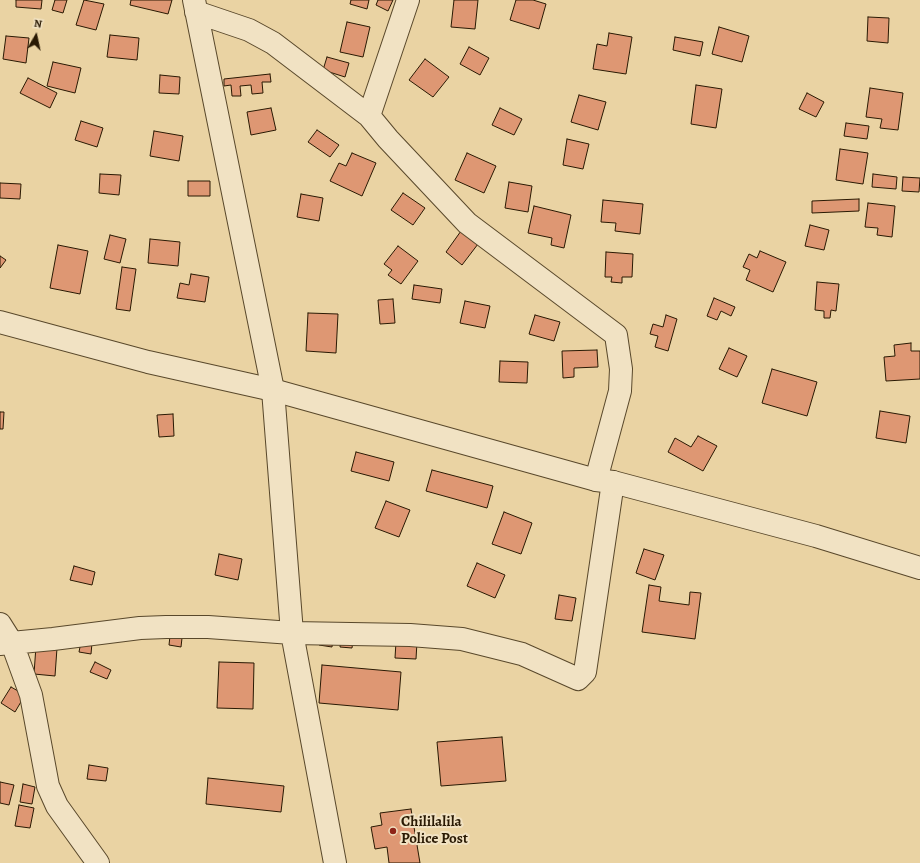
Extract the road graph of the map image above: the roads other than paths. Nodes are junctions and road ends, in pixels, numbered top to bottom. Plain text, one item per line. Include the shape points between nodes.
1 (408, 0) edge
2 (195, 6) edge
3 (369, 116) junction
4 (0, 322) edge
5 (273, 390) junction
6 (605, 481) junction
7 (920, 568) edge
8 (0, 624) edge
9 (292, 633) junction
10 (6, 644) edge
11 (98, 863) edge
12 (335, 863) edge

1 - 3 street
2 - 3 street via 273,42
2 - 5 street
3 - 6 street via 467,223 616,335 621,369 620,391
4 - 5 street via 148,362
5 - 6 street
5 - 9 street
6 - 7 street via 816,536
6 - 9 street via 585,672 578,679 522,654 462,638
8 - 10 street
9 - 10 street via 208,627 140,628
9 - 12 street
10 - 11 street via 31,696 48,786 57,806

